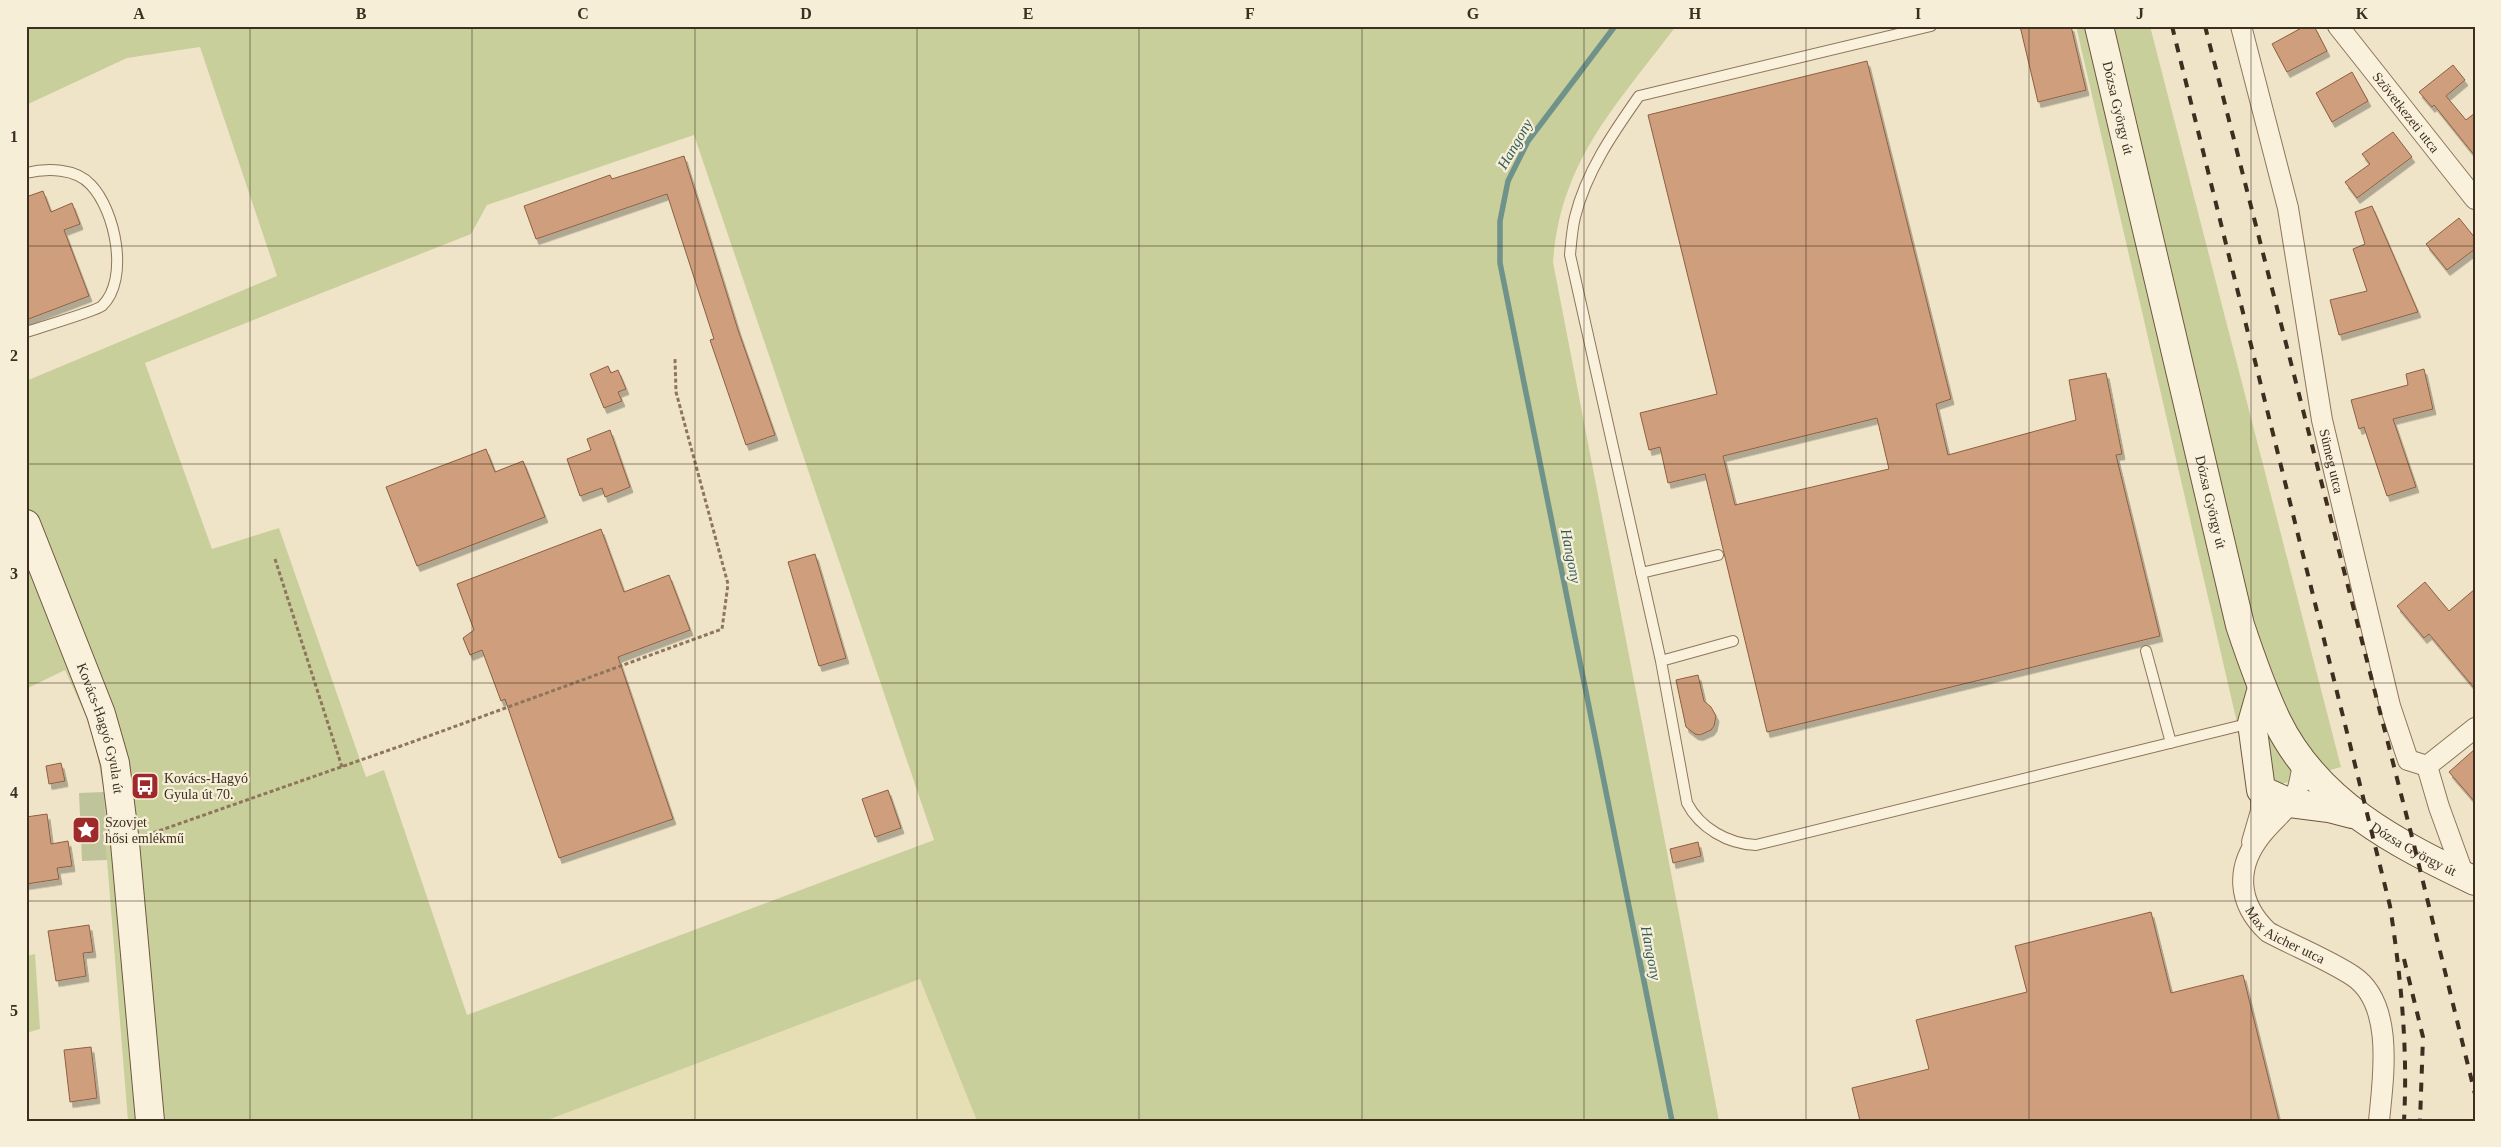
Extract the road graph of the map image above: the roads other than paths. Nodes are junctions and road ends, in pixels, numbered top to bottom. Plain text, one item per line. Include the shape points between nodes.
1 (1931, 26) edge
2 (2098, 26) edge
3 (2241, 26) edge
4 (2338, 26) edge
5 (26, 173) edge
6 (2475, 200) edge
7 (26, 332) edge
8 (26, 524) edge
9 (1718, 555) dead end
10 (1641, 573) junction
11 (1733, 641) dead end
12 (2146, 651) dead end
13 (1661, 661) junction
14 (2262, 688) junction
15 (2252, 723) junction
16 (2475, 728) edge
17 (2171, 743) junction
18 (2303, 763) junction
19 (2427, 766) junction
20 (2261, 790) junction
21 (2290, 803) junction
22 (2356, 815) junction
23 (2250, 851) junction
24 (2470, 879) edge
25 (150, 1121) edge
26 (2379, 1121) edge

1 - 10 lane via 1639,96 1592,170 1575,217 1570,255
2 - 14 main road, Dózsa György út via 2240,625
3 - 19 street, Sümeg utca via 2288,208 2322,420 2390,706 2408,760
4 - 6 street, Szövetkezeti utca
5 - 7 lane via 71,173 90,184 100,198 118,248 112,284 101,306
8 - 25 main road, Kovács-Hagyó Gyula út via 101,714 115,763
9 - 10 lane
10 - 13 lane
11 - 13 lane
12 - 17 lane
13 - 17 lane via 1687,802 1696,817 1712,830 1748,845
14 - 15 main road
14 - 18 main road, Dózsa György út via 2278,723
15 - 17 lane
15 - 20 main road
16 - 19 street
18 - 21 street, Max Aicher utca via 2300,785
18 - 22 main road, Dózsa György út via 2324,788
19 - 24 street via 2439,807
20 - 21 main road
20 - 23 street via 2261,811
21 - 22 main road
21 - 23 street, Max Aicher utca
22 - 24 main road, Dózsa György út via 2394,841
23 - 26 street, Max Aicher utca via 2243,871 2243,888 2257,922 2268,932 2355,977 2369,992 2381,1027 2384,1057

